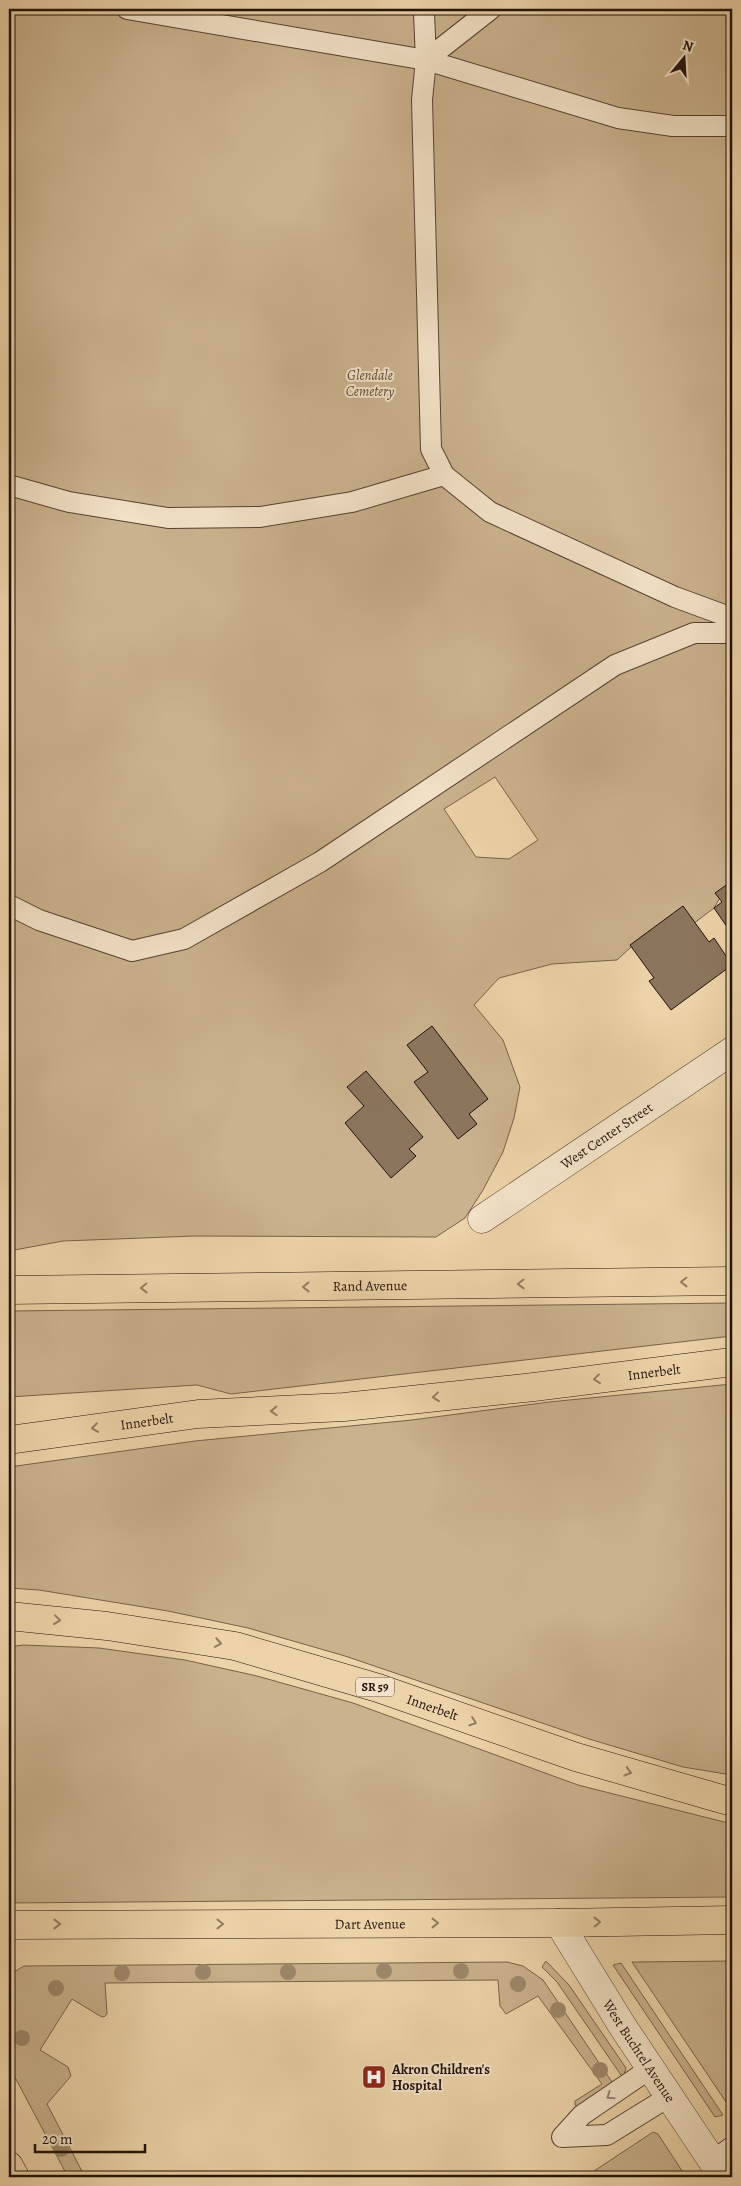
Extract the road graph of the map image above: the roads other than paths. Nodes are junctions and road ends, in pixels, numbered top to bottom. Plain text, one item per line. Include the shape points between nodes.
1 (127, 9) edge
2 (422, 9) edge
3 (491, 9) edge
4 (426, 60) junction
5 (732, 126) edge
6 (444, 475) junction
7 (9, 485) edge
8 (732, 618) edge
9 (732, 633) edge
10 (9, 906) edge
11 (732, 1051) edge
12 (482, 1219) dead end
13 (732, 1281) edge
14 (9, 1290) edge
15 (732, 1362) edge
16 (9, 1440) edge
17 (9, 1616) edge
18 (732, 1802) edge
19 (732, 1920) edge
20 (559, 1923) junction
21 (9, 1924) edge
22 (651, 2068) junction
23 (670, 2096) junction
24 (722, 2162) edge
25 (9, 2166) edge
26 (15, 2177) edge

1 - 4 lane
2 - 4 lane
3 - 4 lane
4 - 5 lane via 618,118 672,126
4 - 6 lane via 422,100 432,449
6 - 7 lane via 352,502 260,517 168,518 69,502
6 - 8 lane via 490,512 674,597
9 - 10 lane via 694,633 615,666 320,862 184,939 132,951 38,920
11 - 12 street, West Center Street
13 -> 14 main road, Rand Avenue
15 -> 16 main road, Innerbelt via 344,1407 198,1414
17 -> 18 main road, Innerbelt / SR 59 via 235,1646 378,1688 576,1757
20 -> 19 main road, Dart Avenue
21 -> 20 main road, Dart Avenue
20 - 22 street, West Buchtel Avenue
22 - 23 street, West Buchtel Avenue
22 -> 23 lane via 582,2115 562,2136 607,2135
23 - 24 street, West Buchtel Avenue
25 - 26 main road

